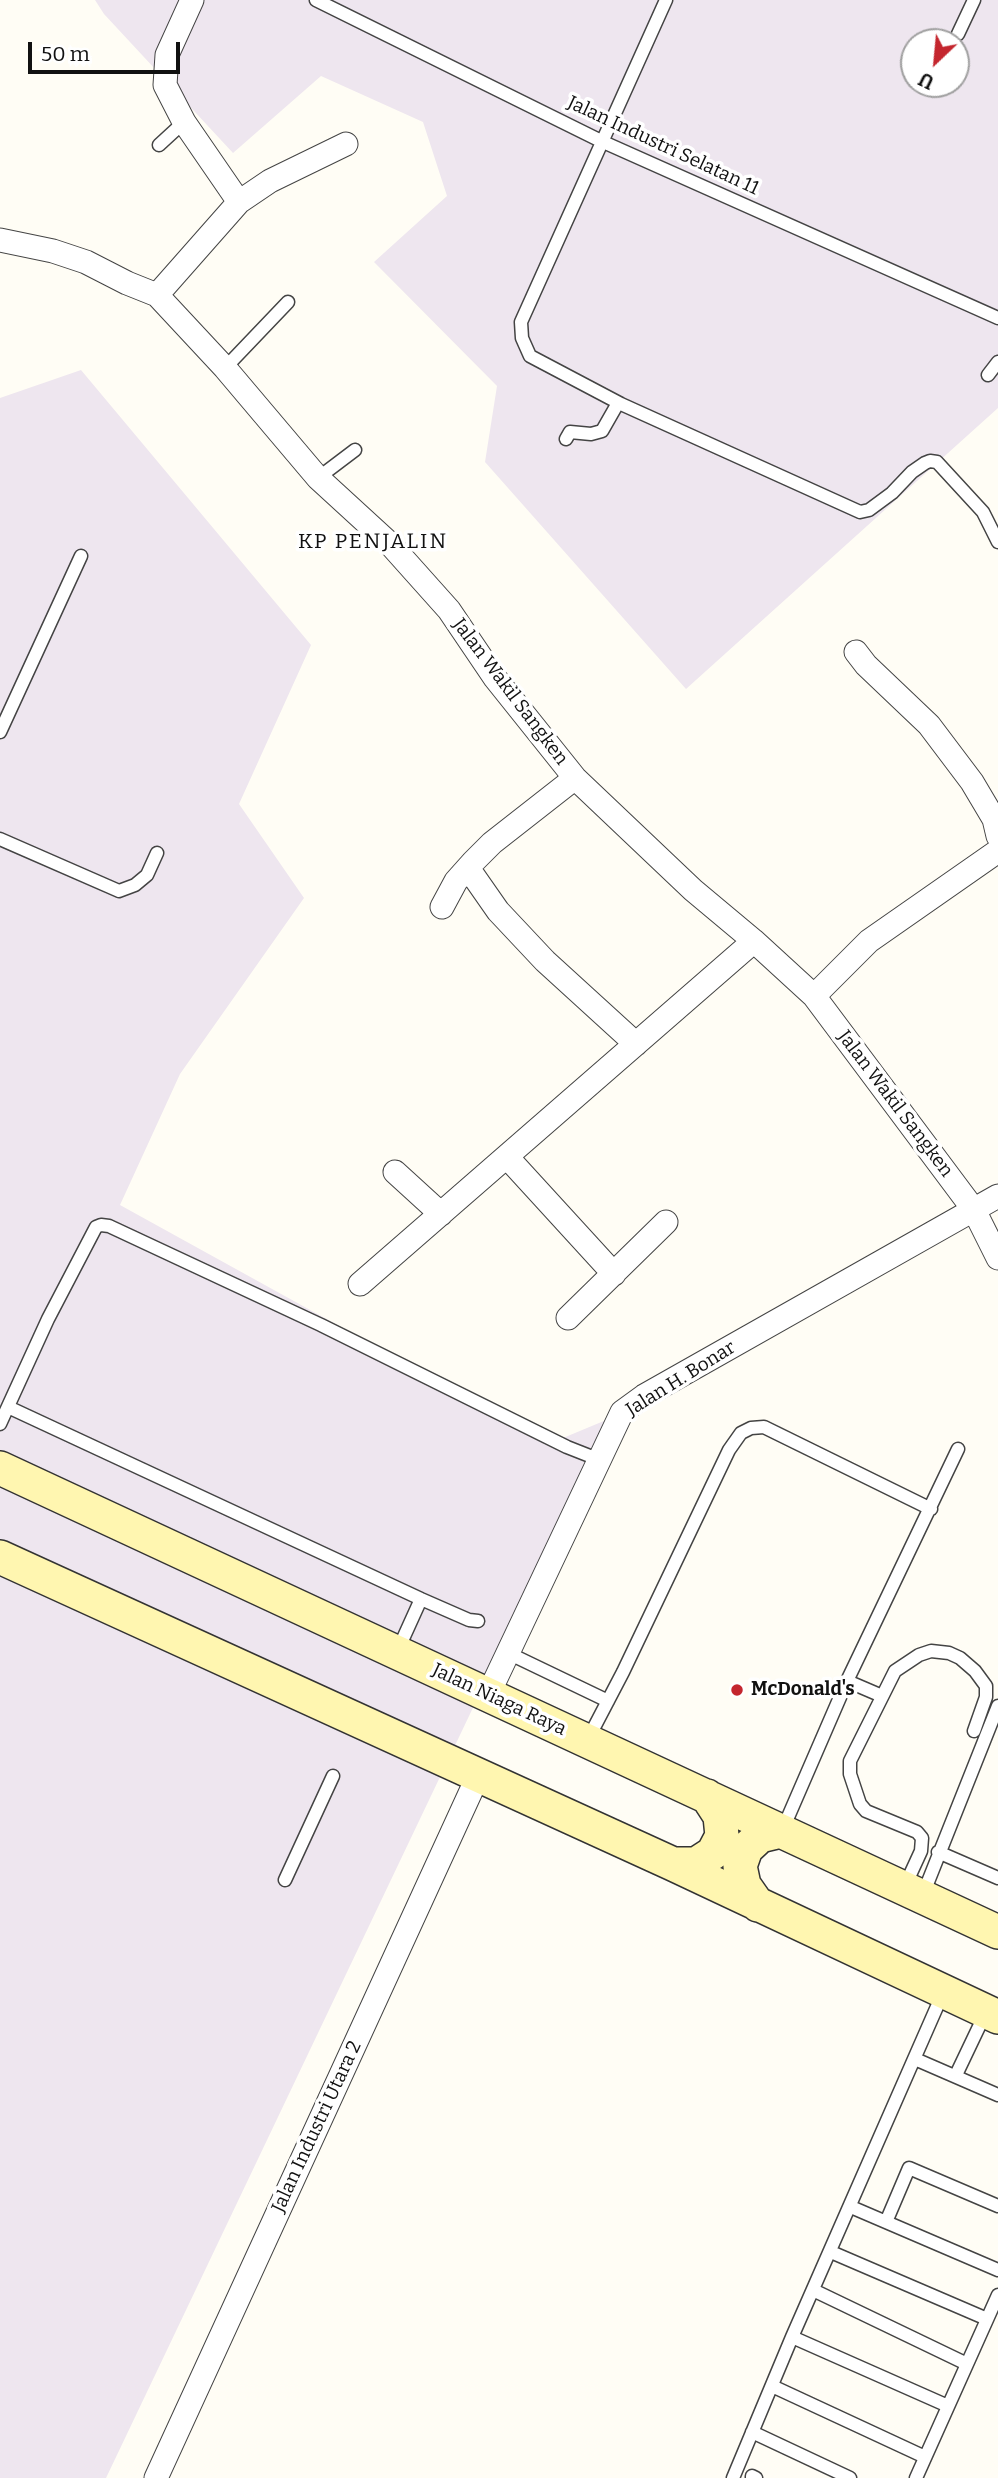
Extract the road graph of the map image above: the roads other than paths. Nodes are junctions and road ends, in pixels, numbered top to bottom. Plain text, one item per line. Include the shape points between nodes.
1 (191, 0) edge
2 (316, 0) edge
3 (666, 0) edge
4 (974, 0) edge
5 (961, 28) edge
6 (184, 122) junction
7 (601, 141) junction
8 (346, 144) dead end
9 (159, 145) dead end
10 (239, 202) junction
11 (0, 240) edge
12 (157, 295) junction
13 (288, 302) dead end
14 (998, 318) edge
15 (998, 362) edge
16 (225, 368) junction
17 (988, 375) dead end
18 (618, 403) junction
19 (566, 439) dead end
20 (355, 450) dead end
21 (318, 478) junction
22 (998, 542) edge
23 (80, 556) dead end
24 (856, 652) dead end
25 (0, 732) edge
26 (575, 778) junction
27 (998, 835) edge
28 (0, 839) edge
29 (998, 851) edge
30 (157, 853) dead end
31 (468, 868) junction
32 (442, 907) dead end
33 (754, 941) junction
34 (814, 996) junction
35 (636, 1044) junction
36 (507, 1157) junction
37 (395, 1172) dead end
38 (998, 1196) edge
39 (974, 1210) junction
40 (441, 1214) junction
41 (666, 1222) dead end
42 (998, 1258) edge
43 (614, 1273) junction
44 (360, 1284) dead end
45 (568, 1318) dead end
46 (8, 1407) junction
47 (0, 1424) edge
48 (958, 1449) dead end
49 (600, 1460) junction
50 (0, 1468) edge
51 (931, 1509) junction
52 (0, 1557) edge
53 (421, 1599) junction
54 (478, 1621) dead end
55 (397, 1653) junction
56 (508, 1653) junction
57 (847, 1682) junction
58 (488, 1695) junction
59 (882, 1696) junction
60 (608, 1701) junction
61 (998, 1706) edge
62 (974, 1731) dead end
63 (587, 1741) junction
64 (333, 1776) dead end
65 (478, 1776) junction
66 (707, 1796) junction
67 (781, 1831) junction
68 (938, 1853) junction
69 (673, 1864) junction
70 (998, 1878) edge
71 (285, 1880) dead end
72 (913, 1893) junction
73 (758, 1905) junction
74 (996, 1925) edge
75 (943, 1993) junction
76 (992, 2014) edge
77 (915, 2059) junction
78 (956, 2075) junction
79 (998, 2095) edge
80 (998, 2206) edge
81 (851, 2207) junction
82 (886, 2222) junction
83 (831, 2252) junction
84 (998, 2270) edge
85 (813, 2290) junction
86 (998, 2295) edge
87 (987, 2319) junction
88 (792, 2337) junction
89 (967, 2364) junction
90 (772, 2386) junction
91 (948, 2406) junction
92 (752, 2432) junction
93 (925, 2457) junction
94 (156, 2478) edge
95 (733, 2478) edge
96 (850, 2478) edge
97 (916, 2478) edge

1 - 6 street via 166,65 165,85
2 - 7 lane, Jalan Industri Selatan 11
3 - 7 lane
4 - 5 lane
6 - 9 lane
6 - 10 street
7 - 14 lane, Jalan Industri Selatan 11
7 - 18 lane via 521,322 522,338 530,356
8 - 10 street via 270,181
10 - 12 street
11 - 12 street, Jalan Wakil Sangken via 86,262
12 - 16 street, Jalan Wakil Sangken
13 - 16 lane
15 - 17 lane
16 - 21 street, Jalan Wakil Sangken
18 - 19 lane via 602,431 570,432
18 - 22 lane via 860,512 892,493 925,463 937,462 983,512
20 - 21 lane
21 - 26 street, Jalan Wakil Sangken via 390,544 449,610 495,678
23 - 25 lane
24 - 27 street via 929,725 972,782
26 - 31 street via 492,843
26 - 33 street, Jalan Wakil Sangken
28 - 30 lane via 120,891 147,875
29 - 34 street via 869,941
31 - 32 street
31 - 35 street via 498,911 545,961
33 - 34 street, Jalan Wakil Sangken
33 - 35 street
34 - 39 street, Jalan Wakil Sangken
35 - 36 street
36 - 40 street
36 - 43 street
37 - 40 street
38 - 39 street, Jalan H. Bonar
39 - 42 street, Jalan Wakil Sangken
39 - 49 street, Jalan H. Bonar via 634,1403 622,1412
40 - 44 street
41 - 43 street
43 - 45 street
46 - 47 lane
46 - 49 lane via 48,1319 101,1225
46 - 53 lane
48 - 51 lane
49 - 56 street, Jalan H. Bonar
50 - 55 main road, Jalan Niaga Raya
51 - 57 lane
51 - 60 lane via 764,1427 741,1433
52 - 65 main road
53 - 54 lane
53 - 55 lane
55 - 58 main road, Jalan Niaga Raya
56 - 58 street, Jalan H. Bonar
56 - 60 lane
57 - 59 lane
57 - 67 lane
58 - 63 main road, Jalan Niaga Raya
59 - 62 lane via 895,1671 907,1662 931,1651 949,1653 975,1671 986,1686
59 - 72 lane via 849,1768 866,1811 922,1838
60 - 63 lane
61 - 68 lane
63 - 66 main road, Jalan Niaga Raya
64 - 71 lane
65 - 69 main road
65 - 94 street, Jalan Industri Utara 2
66 - 67 main road, Jalan Niaga Raya
66 - 69 main road via 720,1816 722,1836 713,1853 696,1864
67 - 72 main road, Jalan Niaga Raya
67 - 73 main road via 760,1836 746,1849 740,1867 744,1885
68 - 70 lane
68 - 72 lane
69 - 73 main road
72 - 74 main road, Jalan Niaga Raya
73 - 75 main road
75 - 76 main road
75 - 77 lane
76 - 78 lane
77 - 78 lane
77 - 81 lane
78 - 79 lane
80 - 82 lane via 909,2168
81 - 82 lane
81 - 83 lane
82 - 84 lane
83 - 85 lane
83 - 87 lane
85 - 88 lane
85 - 89 lane
86 - 87 lane
87 - 89 lane
88 - 90 lane
88 - 91 lane
89 - 91 lane
90 - 92 lane
90 - 93 lane
91 - 93 lane
92 - 95 lane
92 - 96 lane
93 - 97 lane

